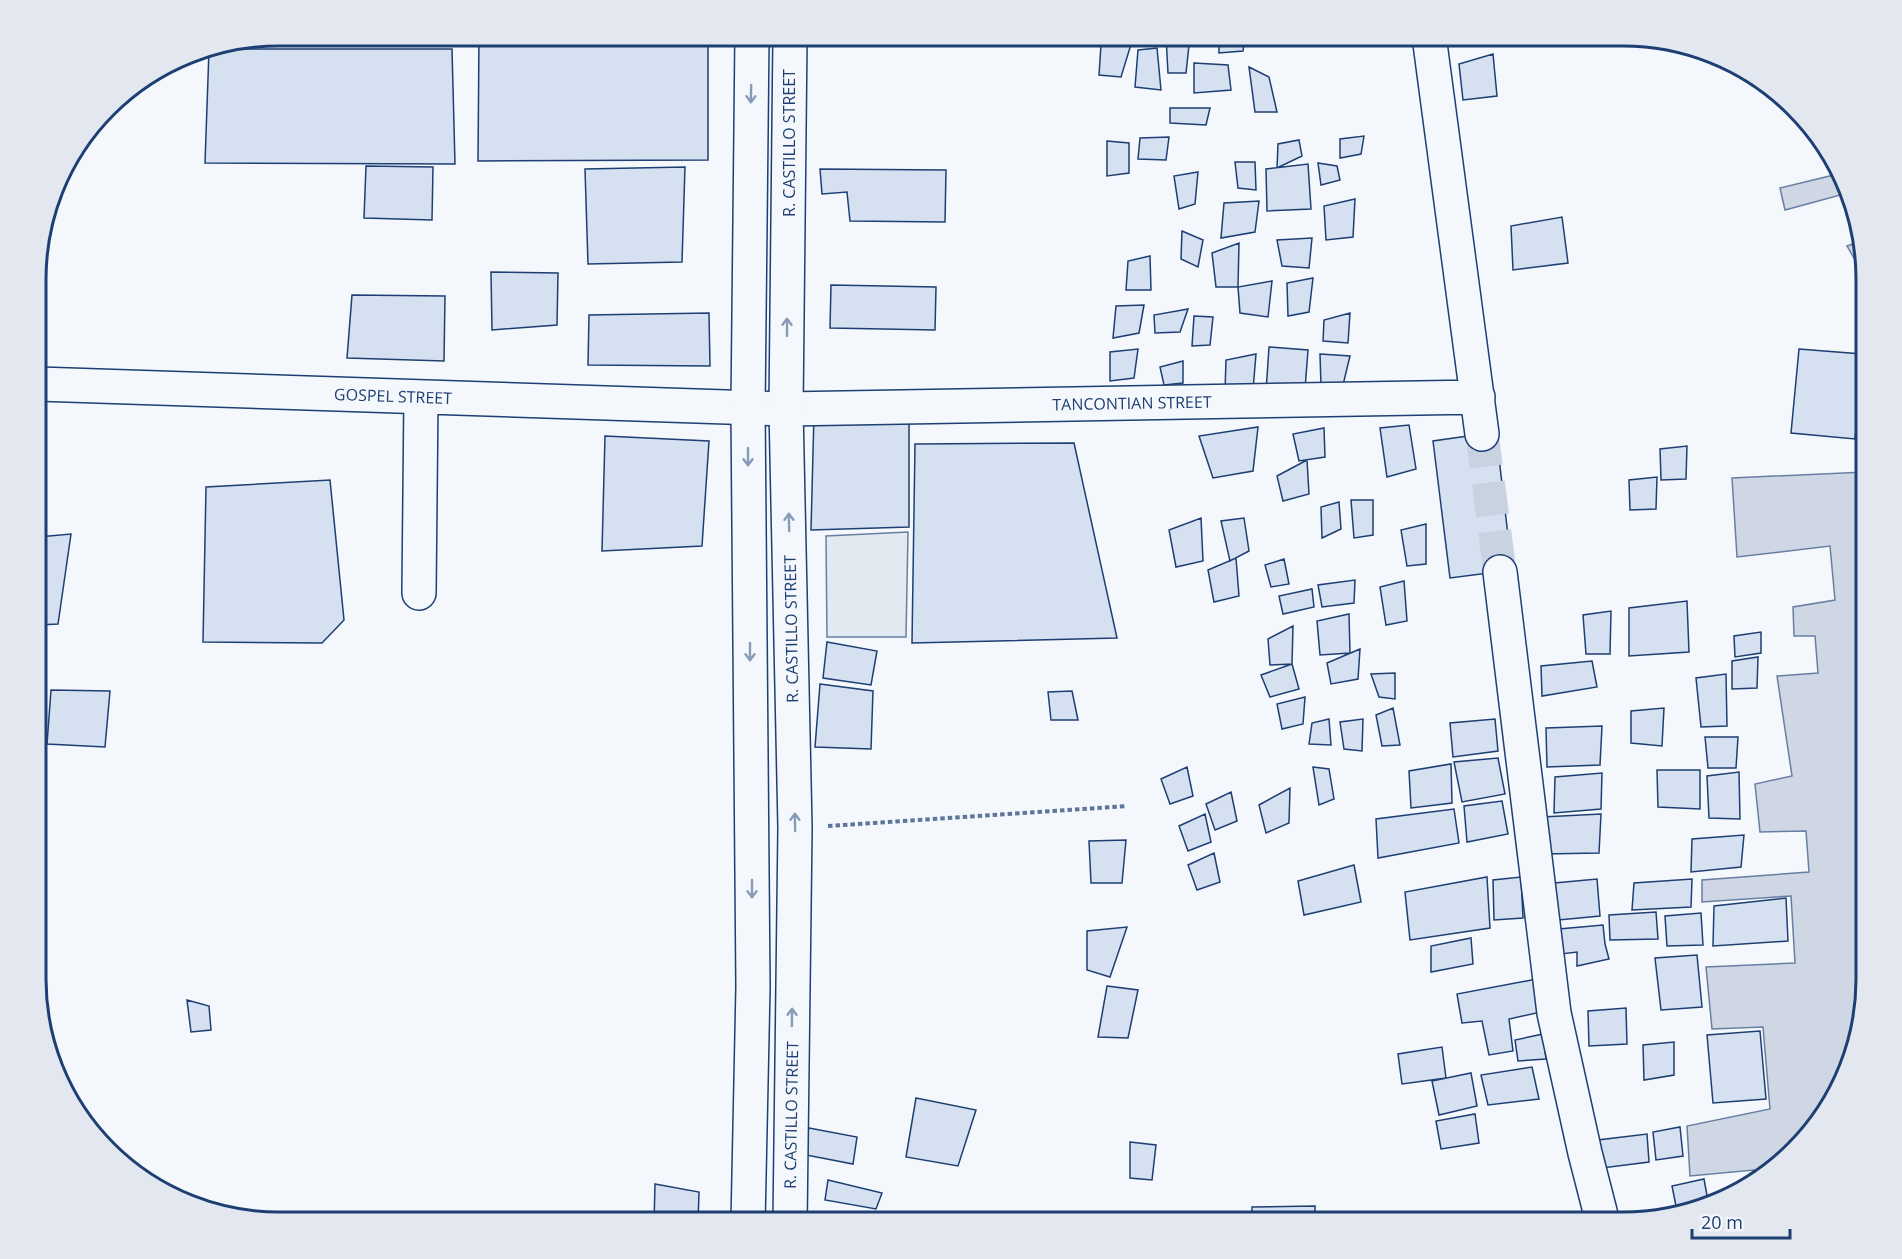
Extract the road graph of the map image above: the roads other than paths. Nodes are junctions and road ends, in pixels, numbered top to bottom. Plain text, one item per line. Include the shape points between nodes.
1 (1430, 46) edge
2 (752, 47) edge
3 (790, 49) edge
4 (750, 237) junction
5 (789, 238) junction
6 (46, 384) edge
7 (422, 397) junction
8 (1478, 397) junction
9 (748, 409) junction
10 (786, 409) junction
11 (1482, 434) tunnel mouth
12 (1500, 572) tunnel mouth
13 (419, 593) dead end
14 (748, 1212) edge
15 (790, 1212) edge
16 (1600, 1212) edge

1 - 8 street
2 - 3 street
2 -> 4 street
3 - 5 street, R. CASTILLO STREET
4 - 5 street
4 - 9 street
10 -> 5 street, R. CASTILLO STREET
6 - 7 street, GOSPEL STREET
7 - 9 street, GOSPEL STREET
7 - 13 street
8 - 10 street, TANCONTIAN STREET
8 - 11 street
9 - 10 street, TANCONTIAN STREET
9 -> 14 street via 753,975
15 -> 10 street, R. CASTILLO STREET via 795,828
12 - 16 street via 1554,1013

